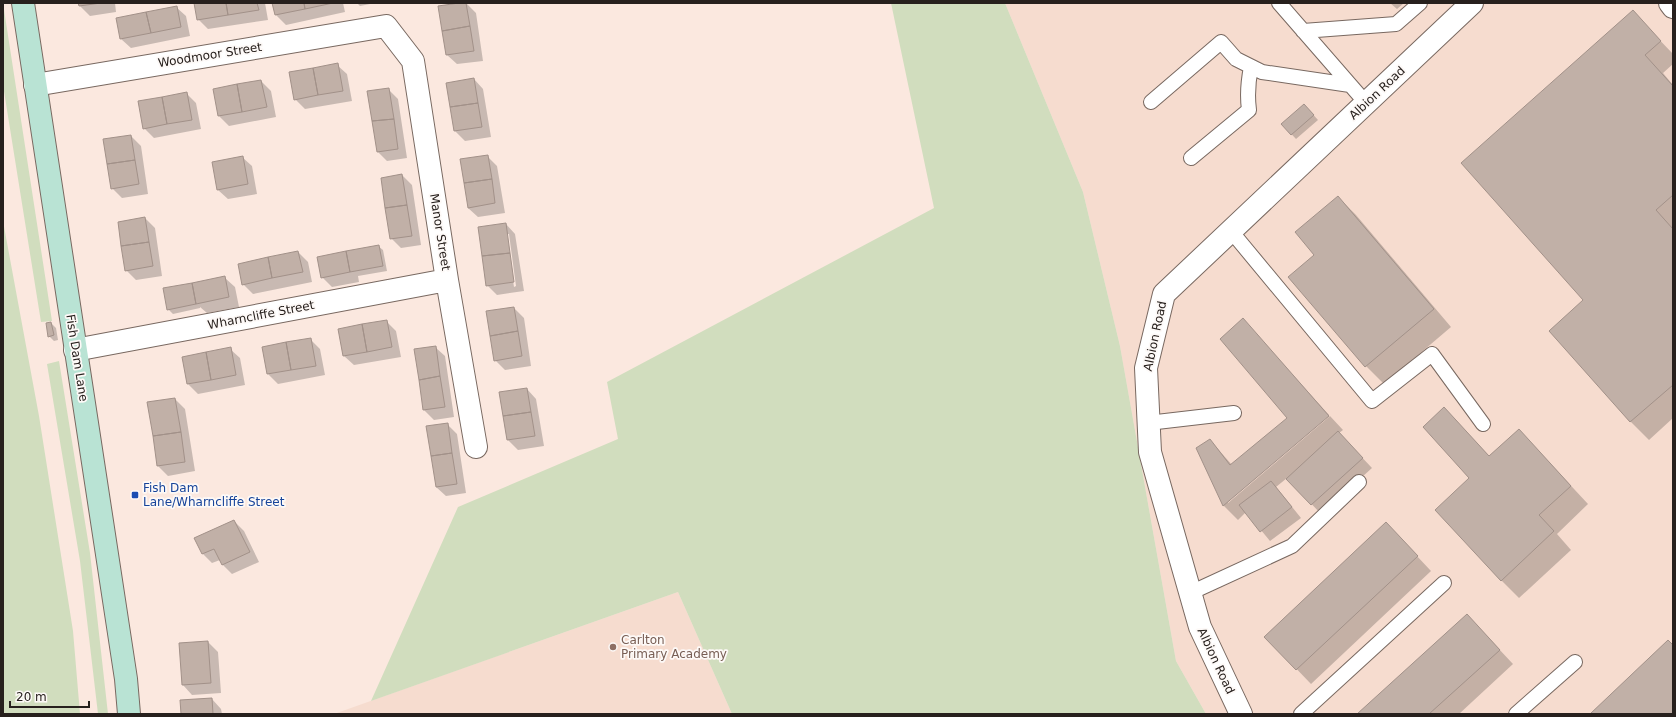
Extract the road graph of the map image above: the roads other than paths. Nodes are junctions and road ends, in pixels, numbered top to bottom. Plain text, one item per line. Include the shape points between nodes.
1 (23, 3) edge
2 (1279, 3) edge
3 (1420, 3) edge
4 (1472, 3) edge
5 (1670, 3) edge
6 (1673, 7) edge
7 (386, 26) joint
8 (1303, 31) junction
9 (1251, 67) junction
10 (35, 85) junction
11 (1350, 85) junction
12 (1151, 102) dead end
13 (1366, 103) junction
14 (1192, 158) dead end
15 (1231, 231) junction
16 (447, 280) junction
17 (76, 350) junction
18 (1234, 413) dead end
19 (1148, 423) junction
20 (1483, 424) dead end
21 (476, 446) dead end
22 (1359, 482) dead end
23 (1444, 584) dead end
24 (1190, 593) junction
25 (1575, 662) dead end
26 (129, 714) edge
27 (1241, 714) edge
28 (1301, 714) edge
29 (1516, 714) edge

1 - 10 street, Fish Dam Lane
2 - 8 lane
3 - 8 lane via 1396,24
4 - 13 street, Albion Road
5 - 6 street
7 - 10 street, Woodmoor Street
7 - 16 street, Manor Street via 413,61
8 - 11 lane
9 - 11 lane via 1262,72
9 - 12 lane via 1236,59 1221,42
9 - 14 lane via 1247,95 1249,110
10 - 17 street, Fish Dam Lane
11 - 13 lane
13 - 15 street, Albion Road
15 - 19 street, Albion Road via 1164,294 1146,368
15 - 20 lane via 1372,401 1432,354
16 - 17 street, Wharncliffe Street
16 - 21 street, Manor Street
17 - 26 street, Fish Dam Lane via 126,679
18 - 19 lane
19 - 24 street, Albion Road via 1150,452
22 - 24 lane via 1292,546
23 - 28 lane
24 - 27 street, Albion Road via 1200,627
25 - 29 lane

